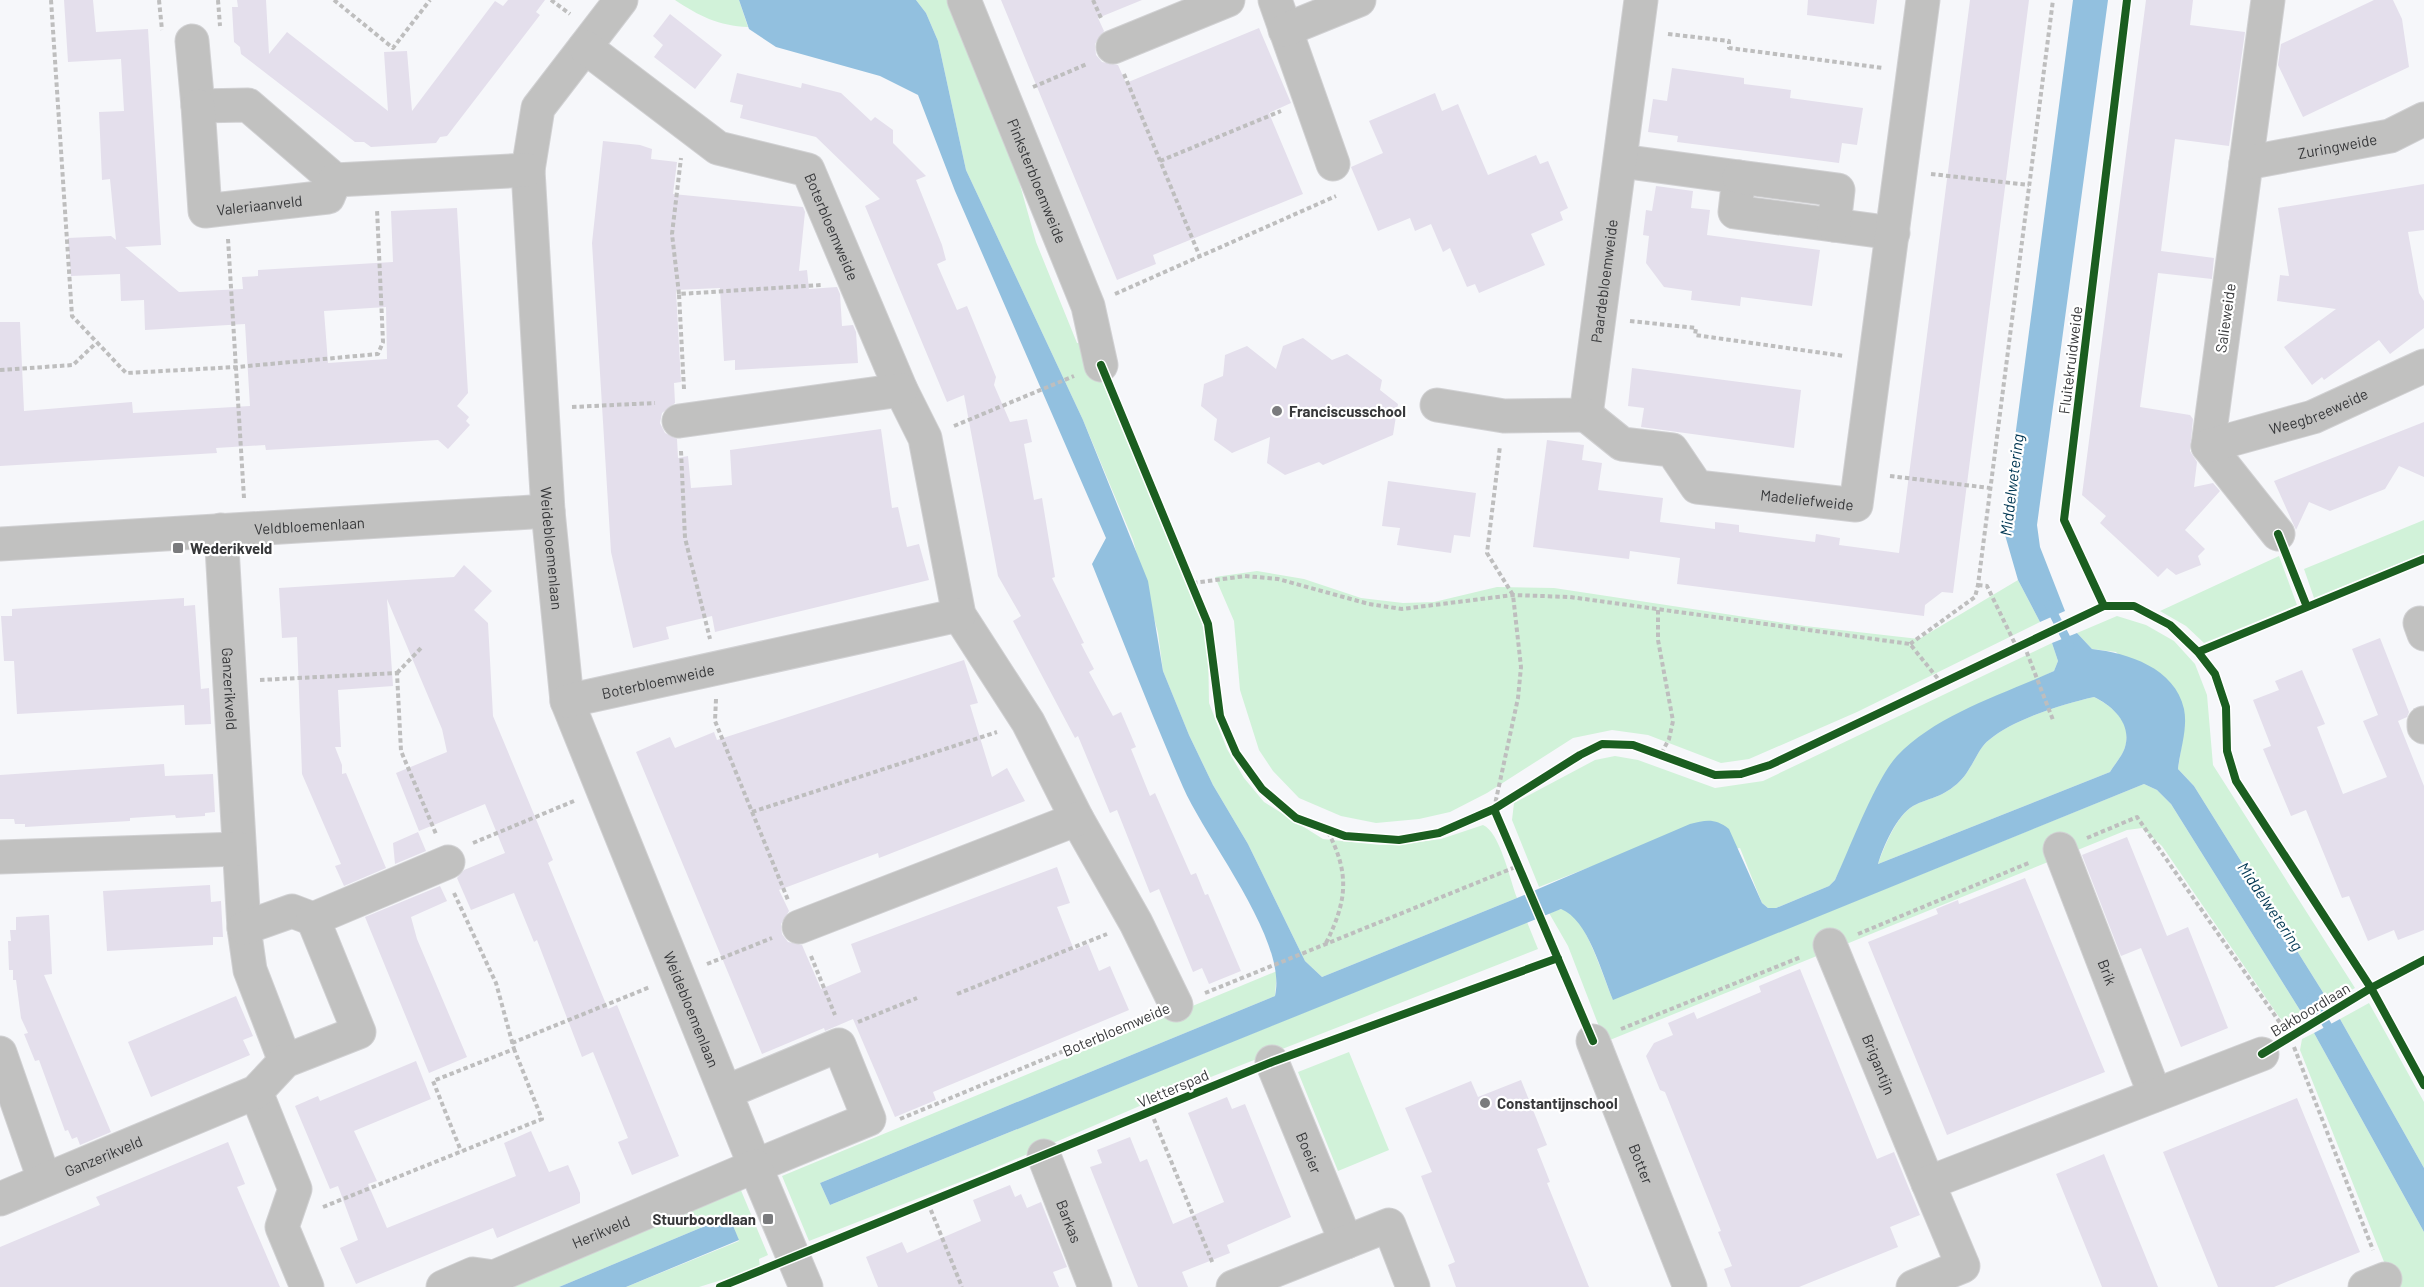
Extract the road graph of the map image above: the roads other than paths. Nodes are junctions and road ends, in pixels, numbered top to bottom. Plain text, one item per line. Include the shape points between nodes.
1 (621, 0) edge
2 (964, 0) edge
3 (1228, 0) edge
4 (1275, 0) edge
5 (1359, 0) edge
6 (1923, 0) edge
7 (2268, 0) edge
8 (1639, 15) edge
9 (1285, 30) junction
10 (192, 41) dead end
11 (585, 47) junction
12 (1114, 50) road end
13 (198, 106) junction
14 (2424, 119) edge
15 (1621, 161) junction
16 (2246, 163) junction
17 (1333, 164) road end
18 (528, 170) junction
19 (335, 180) junction
20 (1893, 233) junction
21 (2424, 366) edge
22 (1087, 371) road end
23 (901, 390) junction
24 (1437, 405) dead end
25 (684, 414) road end
26 (1586, 416) junction
27 (2208, 446) junction
28 (548, 512) junction
29 (233, 529) junction
30 (2278, 534) dead end
31 (0, 544) edge
32 (959, 615) junction
33 (567, 701) junction
34 (1077, 819) junction
35 (239, 849) junction
36 (2060, 849) road end
37 (0, 857) edge
38 (444, 861) road end
39 (314, 919) junction
40 (799, 927) road end
41 (244, 928) junction
42 (1830, 945) road end
43 (1176, 1005) road end
44 (1593, 1041) road end
45 (0, 1053) edge
46 (2262, 1054) dead end
47 (285, 1061) junction
48 (1272, 1062) dead end
49 (256, 1092) junction
50 (726, 1092) junction
51 (2155, 1095) junction
52 (1044, 1156) dead end
53 (755, 1166) junction
54 (44, 1179) junction
55 (1928, 1184) junction
56 (0, 1199) edge
57 (1346, 1242) junction
58 (1223, 1276) edge
59 (1967, 1277) edge
60 (307, 1287) edge
61 (444, 1287) edge
62 (806, 1287) edge
63 (1095, 1287) edge
64 (1413, 1287) edge
65 (1690, 1287) edge
66 (1913, 1287) edge

1 - 11 street, Weidebloemenlaan
2 - 22 street, Pinksterbloemweide via 1088,306
3 - 12 street
4 - 9 street
5 - 9 street
6 - 20 street, Madeliefweide
7 - 16 street, Salieweide
8 - 15 street, Paardebloemweide
9 - 17 street
10 - 13 street, Valeriaanveld
11 - 18 street, Weidebloemenlaan via 538,108
11 - 23 street, Boterbloemweide via 718,148 808,170
13 - 19 street via 248,105
13 - 19 street, Valeriaanveld via 205,211 328,197
14 - 16 street, Zuringweide via 2390,136
15 - 20 street via 1739,177 1735,212
15 - 26 street, Paardebloemweide
16 - 27 street, Salieweide
18 - 19 street
18 - 28 street, Weidebloemenlaan
20 - 26 street, Madeliefweide via 1856,505 1697,487 1672,450 1622,444
21 - 27 street, Weegbreeweide via 2313,417
23 - 25 street
23 - 32 street, Boterbloemweide via 925,438
24 - 26 street via 1504,416
27 - 30 street
28 - 29 street, Veldbloemenlaan
28 - 33 street, Weidebloemenlaan
29 - 31 street, Veldbloemenlaan
29 - 35 street, Ganzerikveld via 230,681
32 - 33 street, Boterbloemweide
32 - 34 street, Boterbloemweide via 1028,722
33 - 50 street, Weidebloemenlaan
34 - 40 street
34 - 43 street, Boterbloemweide via 1136,922
35 - 37 street
35 - 41 street, Ganzerikveld
36 - 51 street, Brik
38 - 39 street
39 - 41 street via 292,911
39 - 47 street, Ganzerikveld via 359,1032
41 - 47 street, Ganzerikveld via 250,970
42 - 55 street, Brigantijn
44 - 65 street, Botter
45 - 54 street, Ganzerikveld
46 - 51 street, Bakboordlaan
47 - 49 street, Ganzerikveld
48 - 57 street, Boeier
49 - 54 street, Ganzerikveld
49 - 60 street via 294,1189 282,1227
50 - 53 street, Weidebloemenlaan
50 - 53 street via 840,1037 869,1119
51 - 55 street, Bakboordlaan
52 - 63 street, Barkas
53 - 61 street, Herikveld via 494,1277 474,1274
53 - 62 street, Weidebloemenlaan
54 - 56 street, Ganzerikveld
55 - 59 street
57 - 58 street
57 - 64 street via 1389,1225
59 - 66 street

